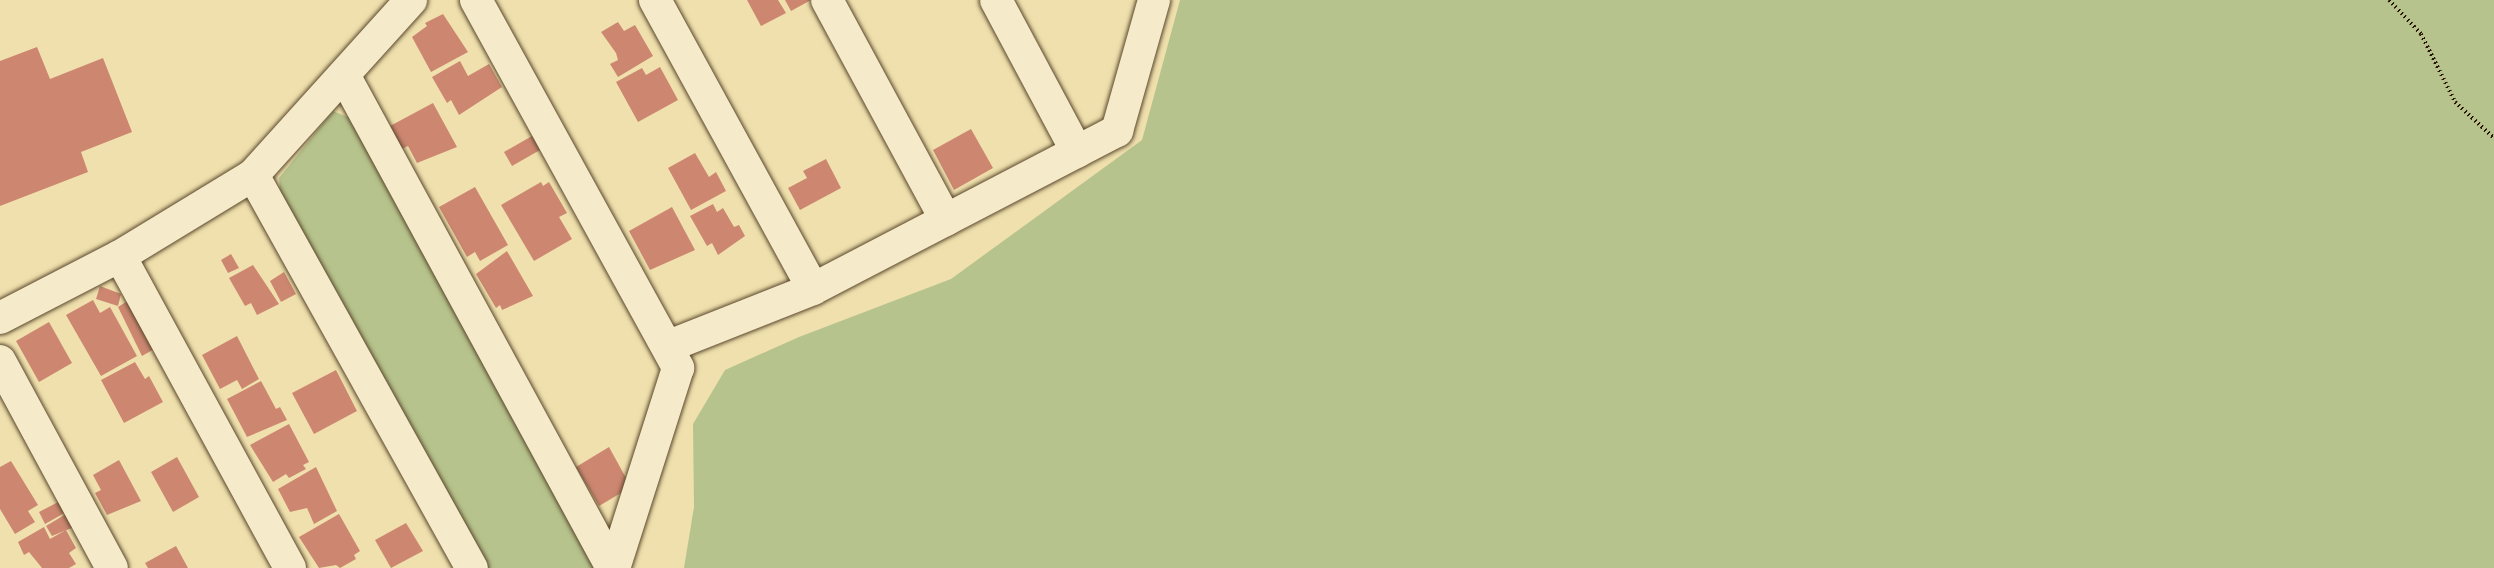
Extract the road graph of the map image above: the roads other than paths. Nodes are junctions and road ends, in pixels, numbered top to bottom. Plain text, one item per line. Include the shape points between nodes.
1 (411, 0) edge
2 (476, 0) edge
3 (655, 0) edge
4 (827, 0) edge
5 (996, 0) edge
6 (1154, 0) edge
7 (344, 75) junction
8 (1077, 152) junction
9 (253, 175) junction
10 (946, 220) junction
11 (120, 256) junction
12 (813, 289) junction
13 (0, 318) edge
14 (669, 346) junction
15 (0, 361) edge
16 (112, 568) edge
17 (291, 568) edge
18 (472, 568) edge
19 (613, 568) edge

1 - 7 street
2 - 14 street
3 - 12 street
4 - 10 street
5 - 8 street
6 - 8 street via 1117,131
7 - 9 street
7 - 19 street
8 - 10 street
9 - 11 street
9 - 18 street
10 - 12 street
11 - 13 street
11 - 17 street
12 - 14 street
14 - 19 street via 678,368
15 - 16 street

